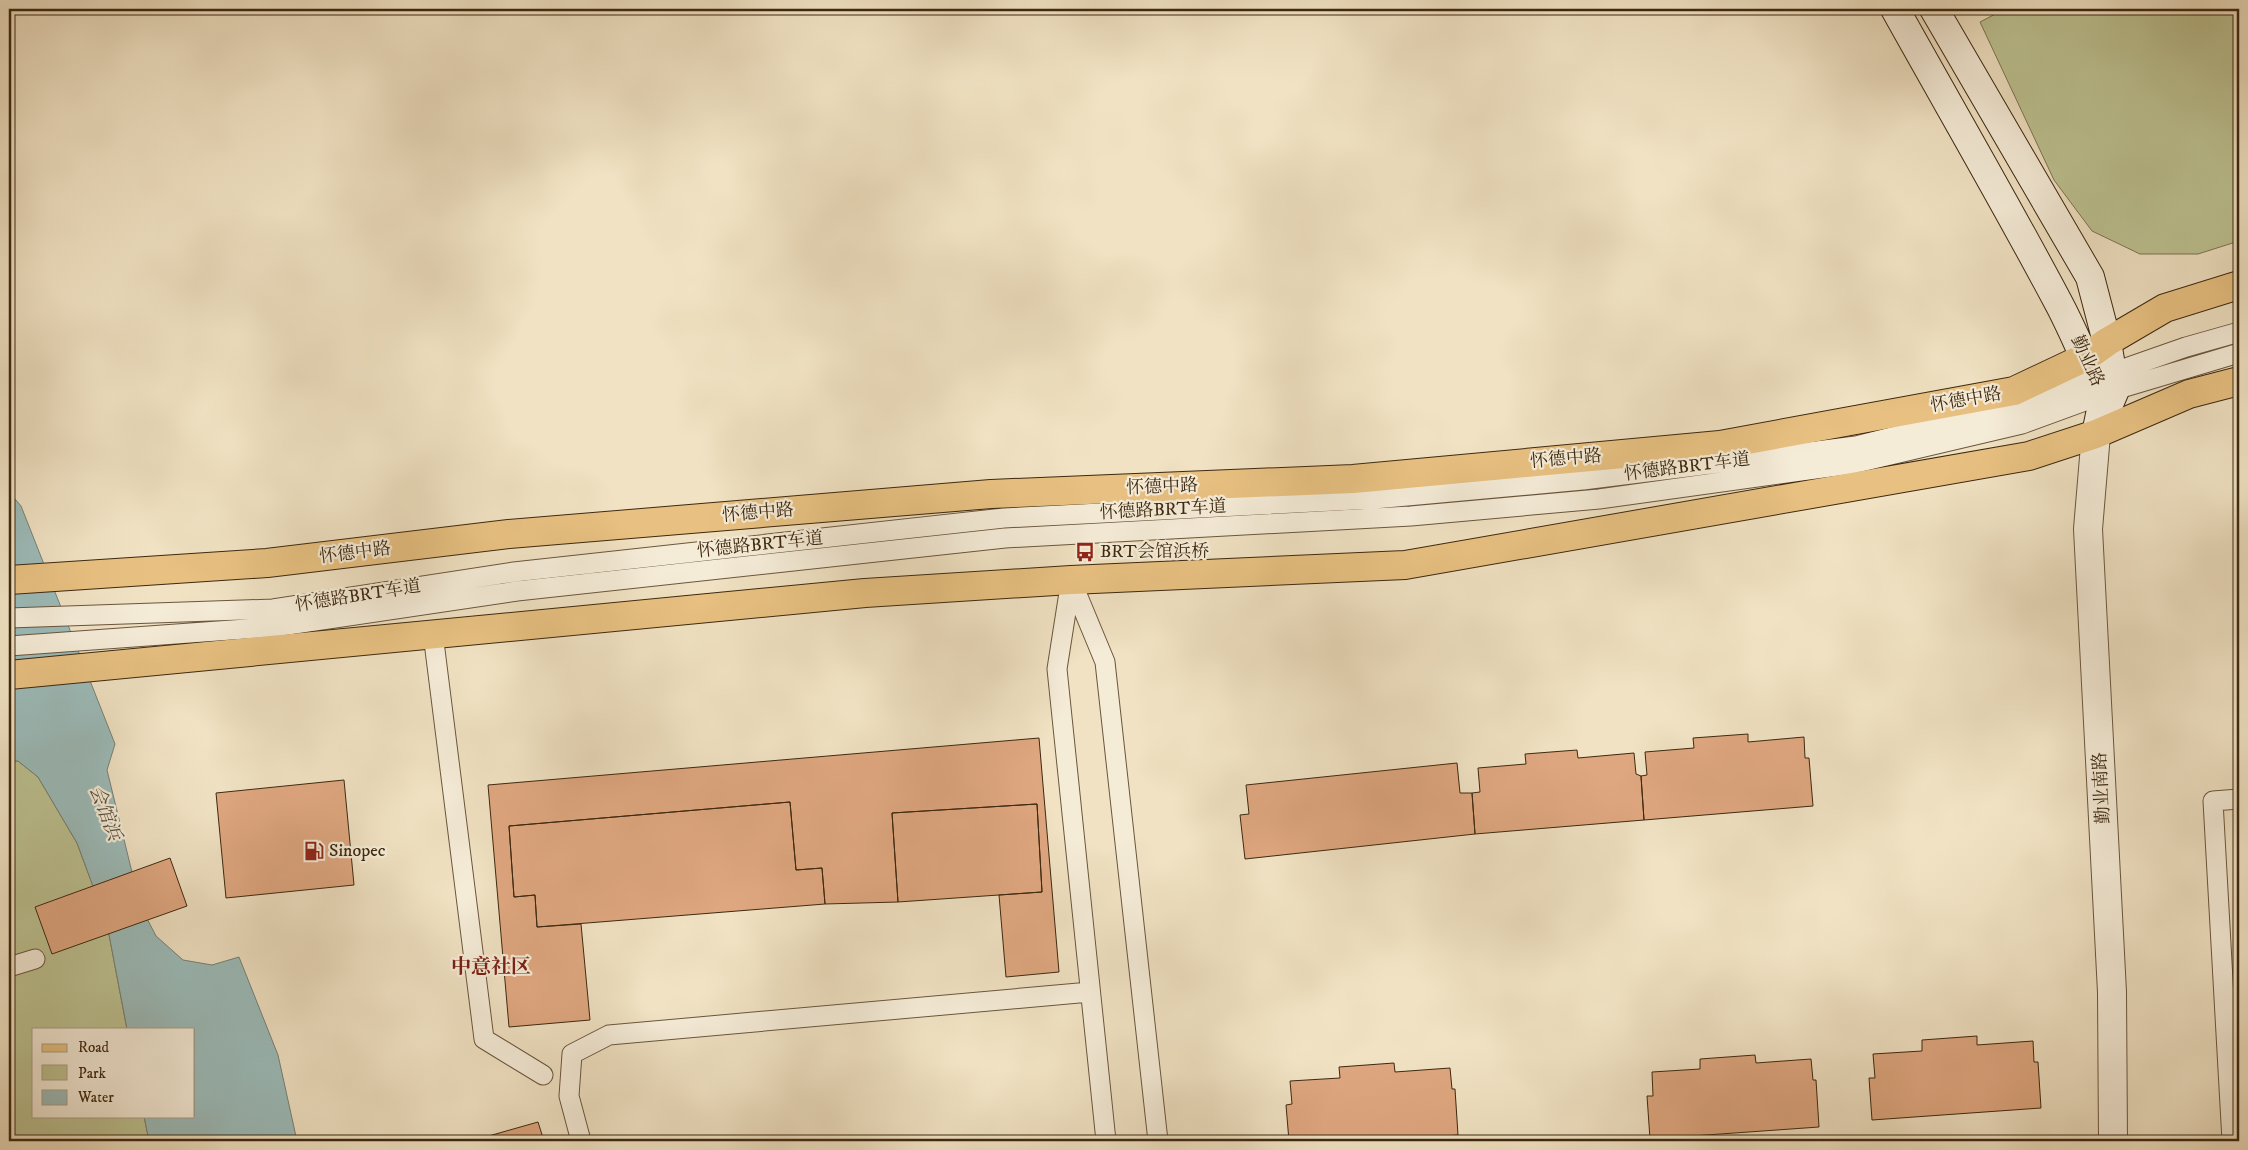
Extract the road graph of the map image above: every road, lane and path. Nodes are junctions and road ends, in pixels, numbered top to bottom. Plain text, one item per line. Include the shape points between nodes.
1 (1895, 9) edge
2 (1934, 9) edge
3 (2239, 285) edge
4 (2239, 332) edge
5 (2239, 353) edge
6 (2103, 373) junction
7 (2239, 382) edge
8 (2096, 434) junction
9 (9, 580) edge
10 (1071, 580) junction
11 (9, 618) edge
12 (433, 634) junction
13 (9, 646) edge
14 (9, 675) edge
15 (2239, 799) edge
16 (35, 959) dead end
17 (9, 967) edge
18 (1090, 992) junction
19 (543, 1075) dead end
20 (581, 1141) edge
21 (1106, 1141) edge
22 (1158, 1141) edge
23 (2113, 1141) edge
24 (2232, 1141) edge

1 - 6 main road, 勤业路 via 2058,300
2 - 6 main road, 勤业路 via 2090,277
3 - 6 main road, 怀德中路 via 2165,308
4 - 6 lane, 怀德路BRT车道
5 - 6 lane, 怀德路BRT车道
6 - 8 main road, 勤业路
6 - 9 main road, 怀德中路 via 1720,445 1353,479 972,496 509,534 267,563
6 - 11 lane, 怀德路BRT车道 via 2020,405 1856,446 1593,479 1374,499 1004,518 514,572 273,609
6 - 13 lane, 怀德路BRT车道 via 2022,424 1852,464 1599,499 1411,516 1005,538 517,591 274,627
7 - 8 main road via 2189,394
8 - 10 main road via 2029,456 1405,565
8 - 23 main road, 勤业南路 via 2088,529 2112,992
10 - 12 main road via 865,593
10 - 18 lane via 1057,669
10 - 22 lane via 1106,662
12 - 14 main road
12 - 19 lane via 484,1039
15 - 24 lane via 2214,801
16 - 17 lane
18 - 20 lane via 608,1035 572,1054 569,1096
18 - 21 lane

